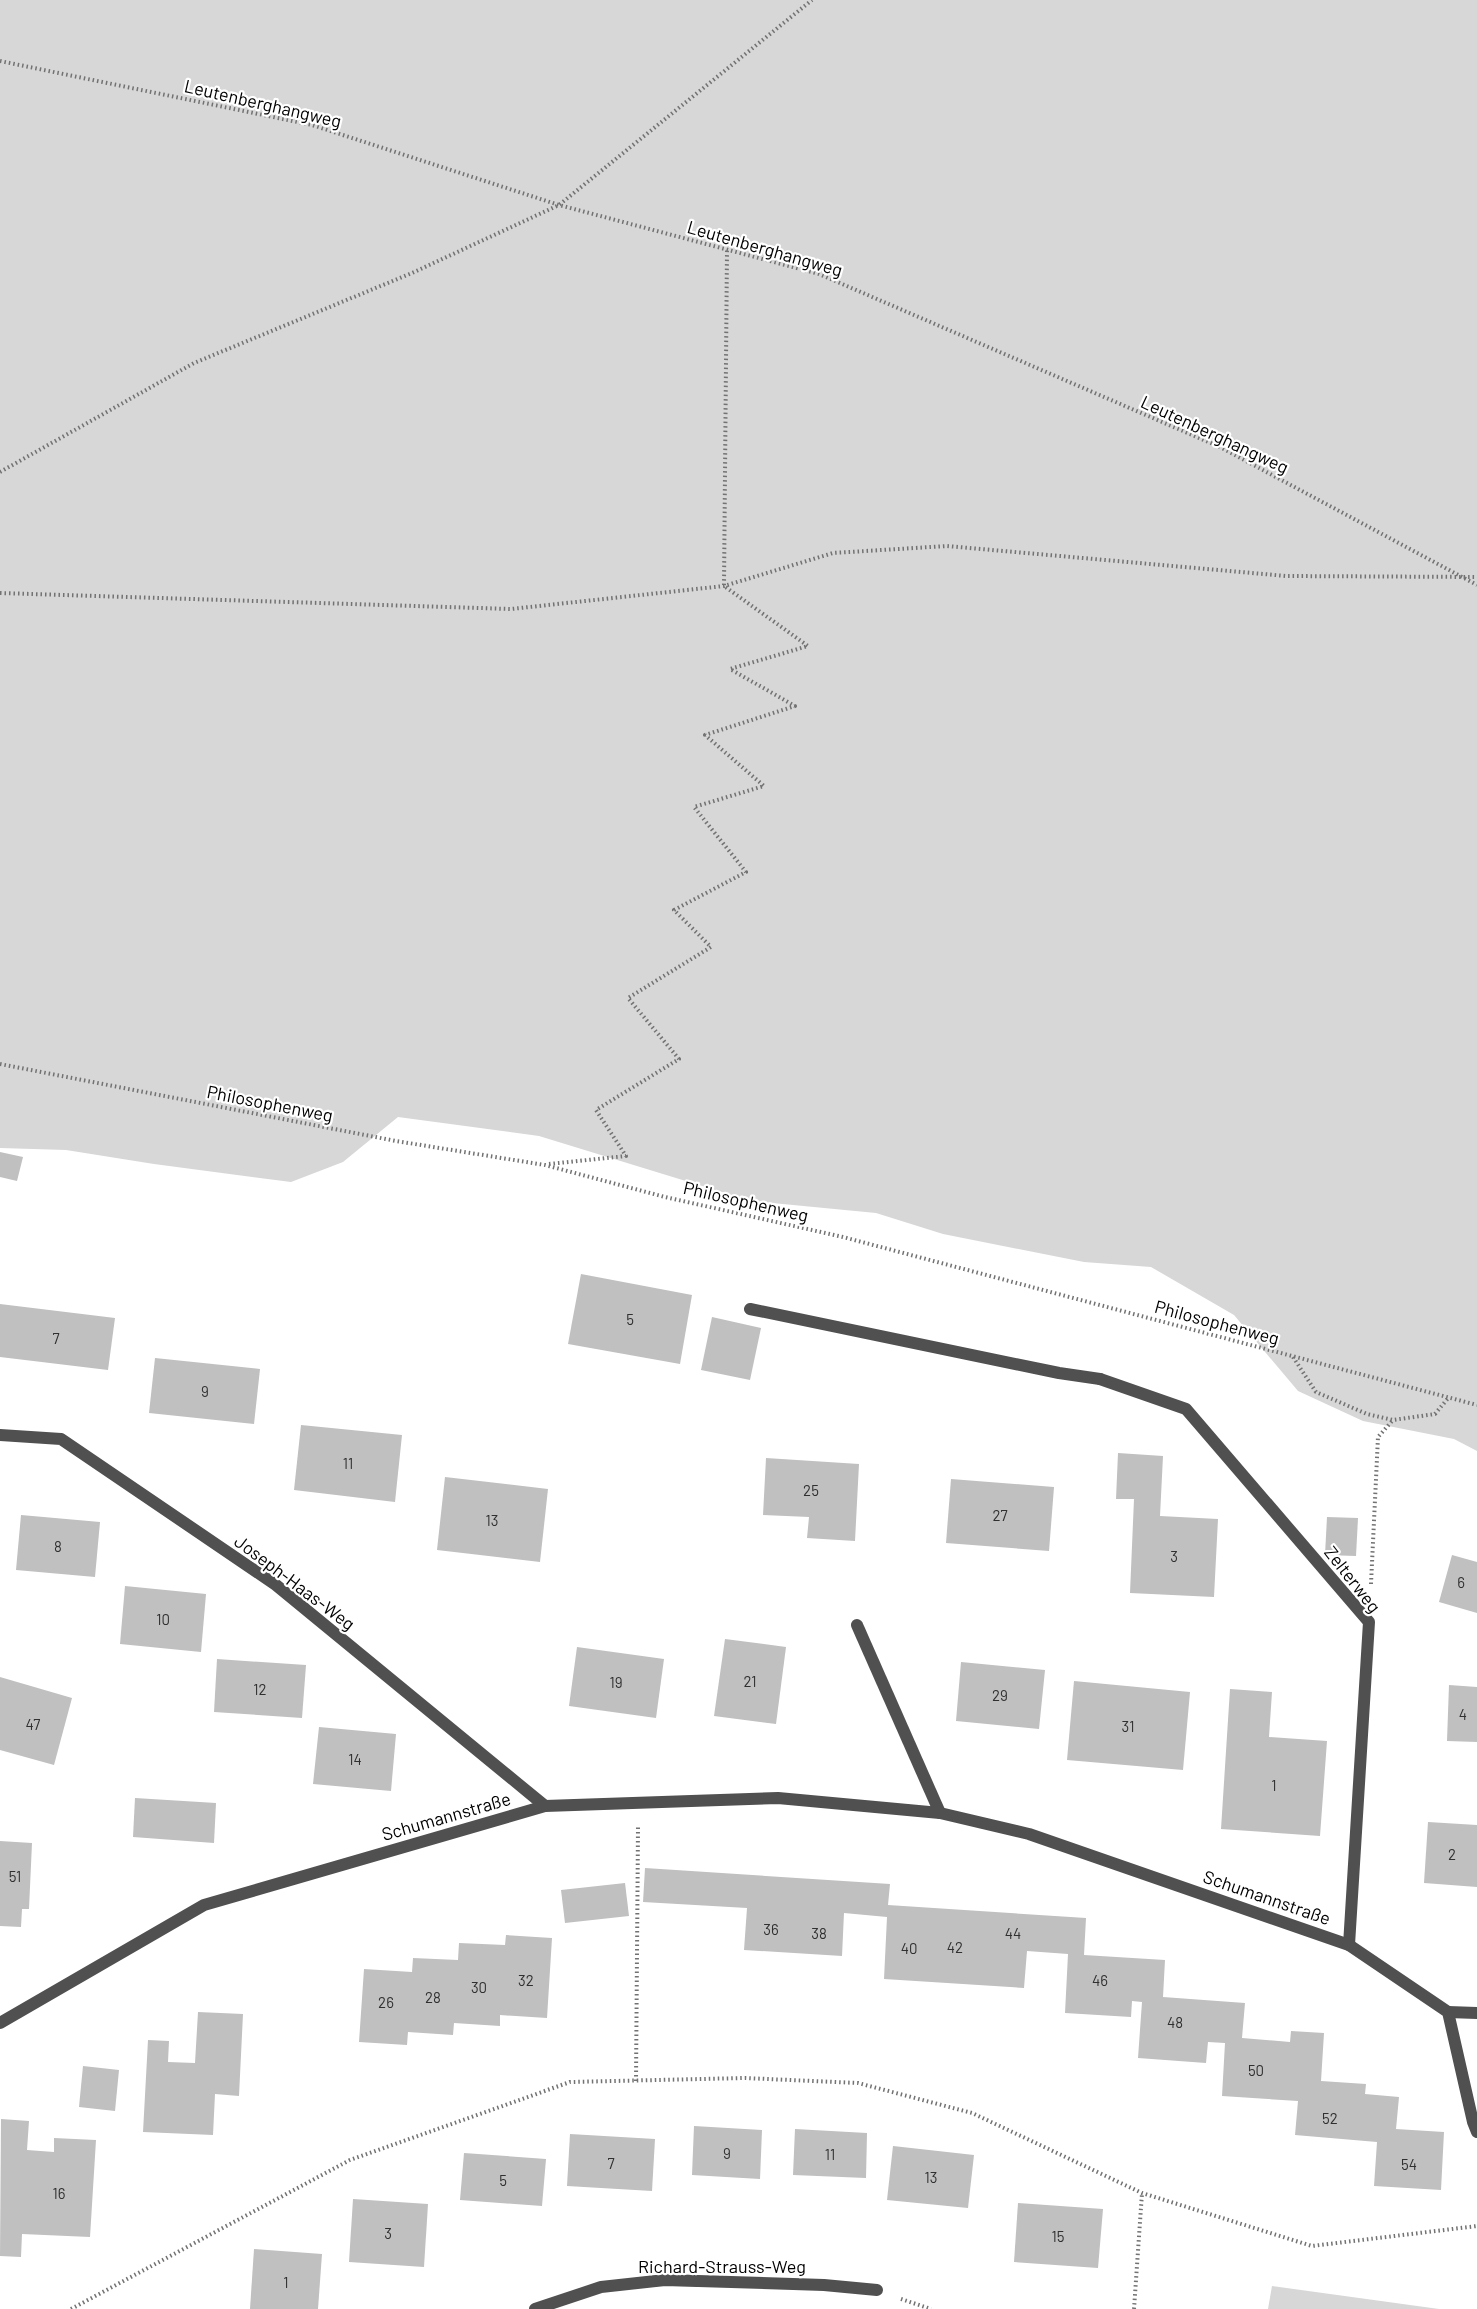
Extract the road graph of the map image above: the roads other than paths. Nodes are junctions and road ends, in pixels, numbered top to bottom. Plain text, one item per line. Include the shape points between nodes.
1 (750, 1310) dead end
2 (0, 1435) edge
3 (856, 1625) dead end
4 (545, 1806) junction
5 (940, 1813) junction
6 (1349, 1945) junction
7 (1448, 2012) junction
8 (1477, 2013) edge
9 (0, 2023) edge
10 (1477, 2132) edge
11 (877, 2290) road end
12 (535, 2309) edge

1 - 6 street, Zelterweg via 1100,1378 1186,1409 1369,1622
2 - 4 street, Joseph-Haas-Weg via 61,1439 276,1585
3 - 5 street
4 - 5 street, Schumannstraße via 778,1798
4 - 9 street, Schumannstraße via 204,1905
5 - 6 street, Schumannstraße via 1029,1834
6 - 7 street, Schumannstraße
7 - 8 street
7 - 10 street
11 - 12 street, Richard-Strauss-Weg via 665,2280 602,2287

